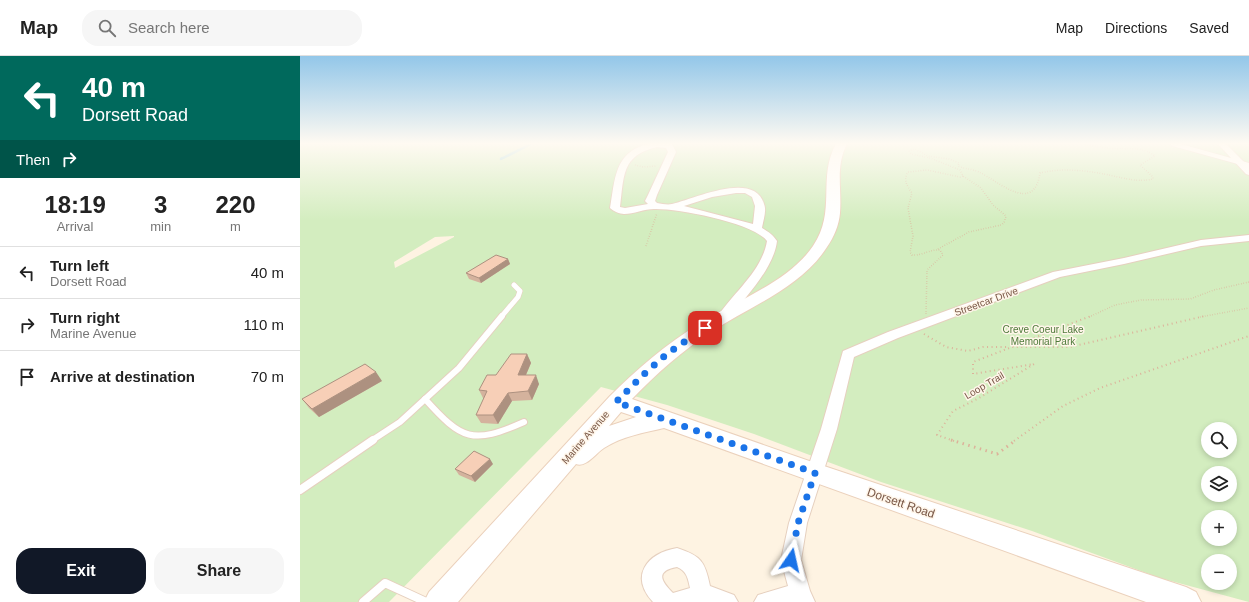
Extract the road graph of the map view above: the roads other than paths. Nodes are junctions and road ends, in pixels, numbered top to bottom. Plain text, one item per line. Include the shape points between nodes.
1 (621, 169) edge
2 (665, 169) edge
3 (835, 169) edge
4 (656, 206) junction
5 (670, 207) junction
6 (757, 229) junction
7 (1249, 238) edge
8 (514, 285) dead end
9 (724, 316) junction
10 (425, 399) junction
11 (616, 402) junction
12 (666, 419) junction
13 (524, 422) dead end
14 (815, 473) junction
15 (300, 490) edge
16 (515, 517) junction
17 (701, 593) junction
18 (802, 598) edge
19 (363, 602) edge
20 (426, 602) edge
21 (439, 602) edge
22 (667, 602) edge
23 (677, 602) edge
24 (727, 602) edge
25 (765, 602) edge
26 (1186, 602) edge

1 - 4 street via 615,208 624,211
2 - 4 street via 650,201
3 - 9 main road, Marine Avenue via 833,212 826,237 817,251 799,270
4 - 5 street
5 - 6 street via 701,212
5 - 6 street via 738,189 748,190 756,195 761,205
6 - 9 street via 770,236 772,240 767,259
7 - 14 street, Streetcar Drive via 1201,243 1057,274 848,354
8 - 10 lane via 520,291 518,297 459,368
9 - 11 main road, Marine Avenue via 668,353
10 - 13 lane via 439,415 456,428 473,436 505,430
10 - 15 lane via 400,422
11 - 12 main road, Dorsett Road
11 - 16 main road, Marine Avenue
12 - 14 main road, Dorsett Road
12 - 16 main road via 619,431 598,441 584,451 532,510
14 - 18 street via 798,523 791,560
14 - 26 main road, Dorsett Road
16 - 21 main road, Marine Avenue
17 - 22 street via 700,577 693,565 680,558 671,557 663,560 652,576 653,587
17 - 23 street via 690,600
17 - 24 street
18 - 25 street
19 - 20 lane via 385,583

